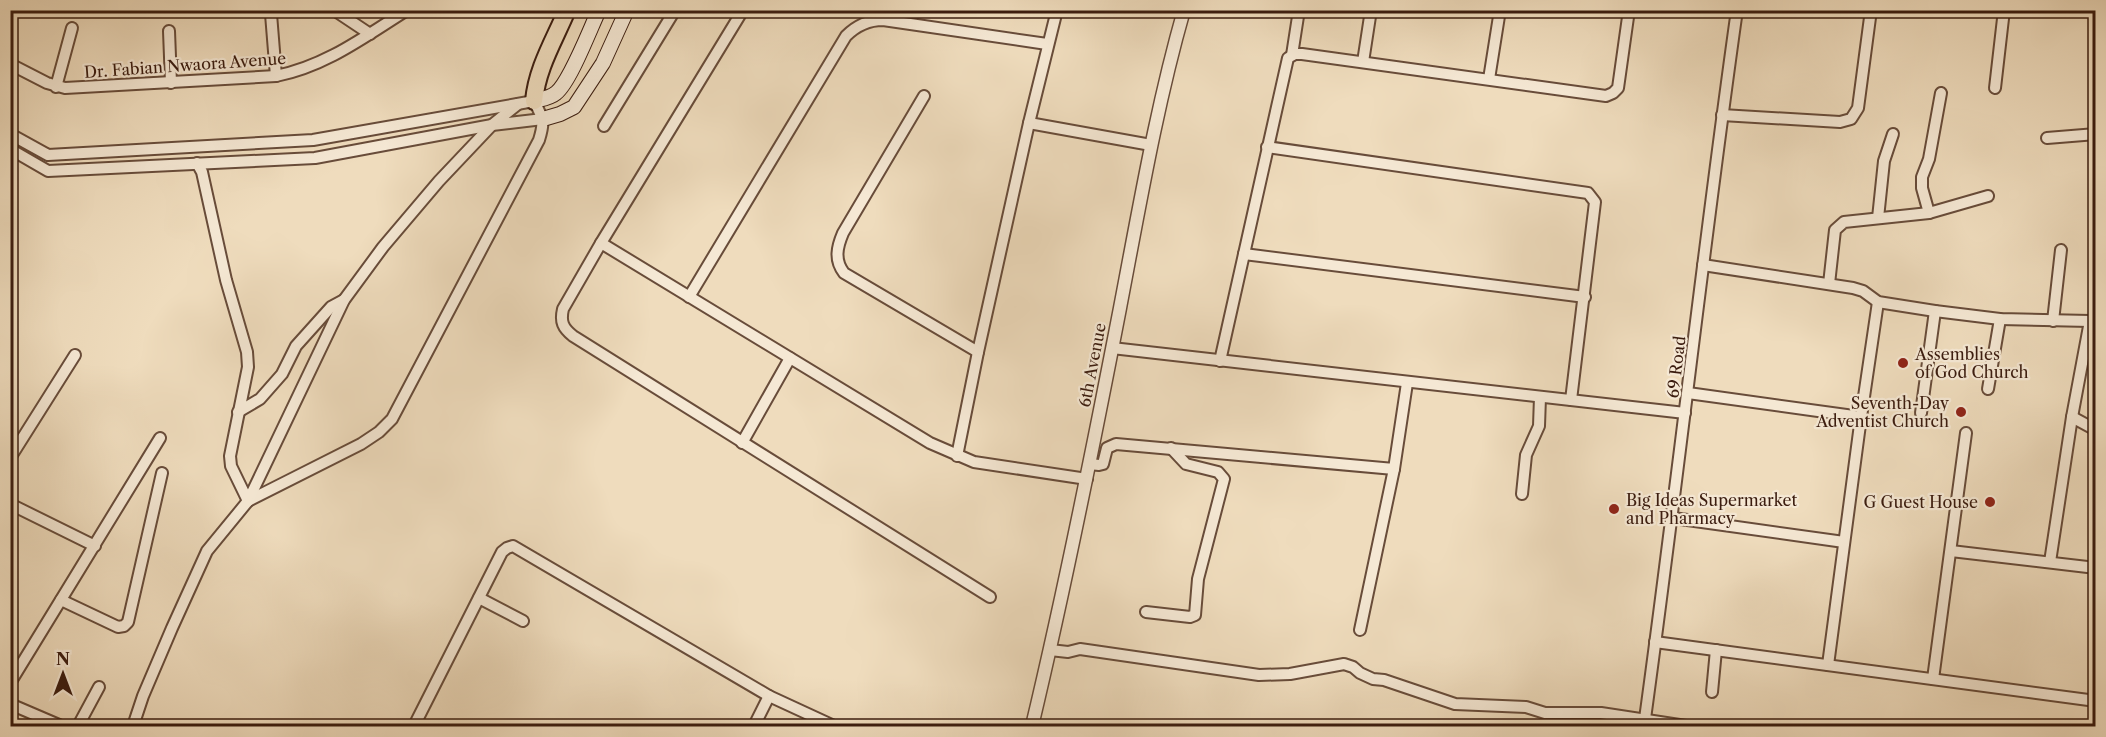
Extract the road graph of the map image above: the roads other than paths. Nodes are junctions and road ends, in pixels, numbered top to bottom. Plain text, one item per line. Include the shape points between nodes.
1 (334, 10) edge
2 (407, 10) edge
3 (567, 10) edge
4 (599, 10) edge
5 (627, 10) edge
6 (675, 10) edge
7 (743, 10) edge
8 (1057, 10) edge
9 (1184, 10) edge
10 (1299, 10) edge
11 (1371, 10) edge
12 (1500, 10) edge
13 (1629, 10) edge
14 (1737, 10) edge
15 (1871, 10) edge
16 (2004, 10) edge
17 (271, 14) dead end
18 (72, 28) dead end
19 (169, 31) dead end
20 (370, 34) junction
21 (1047, 44) junction
22 (1292, 55) junction
23 (1362, 62) junction
24 (10, 64) edge
25 (276, 76) junction
26 (1489, 79) junction
27 (171, 83) junction
28 (56, 87) junction
29 (1995, 88) dead end
30 (1941, 93) dead end
31 (924, 96) dead end
32 (526, 102) junction
33 (1722, 115) junction
34 (543, 119) junction
35 (1029, 123) junction
36 (492, 125) junction
37 (604, 126) dead end
38 (10, 134) edge
39 (1893, 134) dead end
40 (2096, 134) edge
41 (2047, 138) dead end
42 (1151, 145) junction
43 (1267, 147) junction
44 (10, 149) edge
45 (197, 164) junction
46 (1988, 196) dead end
47 (1929, 213) junction
48 (1878, 218) junction
49 (601, 243) junction
50 (2061, 250) dead end
51 (1244, 254) junction
52 (1703, 265) junction
53 (1829, 284) junction
54 (689, 297) junction
55 (1585, 297) junction
56 (344, 300) junction
57 (1878, 302) junction
58 (1935, 311) junction
59 (2000, 319) junction
60 (2093, 320) edge
61 (2053, 321) junction
62 (1112, 348) junction
63 (978, 352) junction
64 (75, 355) dead end
65 (790, 358) junction
66 (1220, 362) junction
67 (1407, 383) junction
68 (1988, 389) dead end
69 (1688, 393) junction
70 (1540, 397) junction
71 (1571, 400) junction
72 (238, 412) junction
73 (1685, 413) junction
74 (1921, 413) dead end
75 (1861, 417) junction
76 (2072, 417) junction
77 (2096, 430) edge
78 (1966, 433) dead end
79 (159, 438) dead end
80 (742, 443) junction
81 (1172, 448) junction
82 (957, 456) junction
83 (10, 458) edge
84 (1090, 464) junction
85 (1394, 469) junction
86 (162, 473) dead end
87 (1087, 479) junction
88 (1522, 494) dead end
89 (248, 501) junction
90 (10, 504) edge
91 (1673, 518) junction
92 (1844, 542) junction
93 (95, 546) junction
94 (1951, 551) junction
95 (2050, 562) junction
96 (2096, 568) edge
97 (990, 597) dead end
98 (479, 598) junction
99 (61, 600) junction
100 (1146, 612) dead end
101 (523, 621) dead end
102 (1360, 630) dead end
103 (1655, 642) junction
104 (1050, 650) junction
105 (1716, 650) junction
106 (1828, 665) junction
107 (1933, 679) junction
108 (10, 683) edge
109 (99, 687) dead end
110 (1712, 692) dead end
111 (769, 696) junction
112 (2096, 701) edge
113 (10, 704) edge
114 (59, 724) dead end
115 (1644, 724) edge
116 (78, 726) edge
117 (133, 726) edge
118 (414, 726) edge
119 (754, 726) edge
120 (834, 726) edge
121 (1032, 726) edge
122 (1686, 726) edge

1 - 20 street
2 - 20 street, Dr. Fabian Nwaora Avenue
3 - 32 highway
4 - 32 main road via 562,87 546,99
5 - 34 main road via 603,63 574,107
6 - 37 street
7 - 49 street
8 - 21 street
9 - 42 street, 6th Avenue
10 - 22 street
11 - 23 street
12 - 26 street
13 - 26 street via 1618,88 1613,93 1606,96
14 - 33 street, 69 Road
15 - 33 street via 1857,108 1851,118 1839,122
16 - 29 street
17 - 25 street
18 - 28 street
19 - 27 street
20 - 25 street, Dr. Fabian Nwaora Avenue via 300,72
21 - 35 street
21 - 54 street via 883,20 855,27
22 - 23 street
22 - 43 street via 1286,63
23 - 26 street
24 - 28 street
25 - 27 street, Dr. Fabian Nwaora Avenue
27 - 28 street, Dr. Fabian Nwaora Avenue
30 - 47 street via 1922,177
31 - 63 street via 843,233 837,248 838,261 844,273
32 - 34 street
32 - 36 street
32 - 38 street via 302,141 48,155
33 - 52 street, 69 Road
34 - 36 street
34 - 89 street via 539,140 392,418 361,444
35 - 42 street
35 - 63 street
36 - 45 street via 315,158
36 - 56 street via 390,240
39 - 48 street via 1884,161
40 - 41 street
42 - 62 street, 6th Avenue
43 - 51 street
43 - 55 street via 1588,193 1595,202
44 - 45 street via 48,171
45 - 72 street via 247,352 248,366
46 - 47 street
47 - 48 street
48 - 53 street via 1844,222 1835,230
49 - 54 street
49 - 80 street via 563,309 562,326
50 - 61 street
51 - 55 street
51 - 66 street
52 - 53 street
52 - 69 street, 69 Road
53 - 57 street via 1863,291
54 - 65 street
55 - 71 street
56 - 72 street via 331,307 296,346 282,374 260,399
56 - 89 street
57 - 58 street
57 - 75 street
58 - 59 street
58 - 74 street
59 - 61 street
59 - 68 street
60 - 61 street
60 - 76 street
62 - 66 street
62 - 84 street, 6th Avenue
63 - 82 street
64 - 83 street
65 - 80 street
65 - 82 street
66 - 67 street
67 - 70 street
67 - 85 street
69 - 73 street, 69 Road
69 - 75 street
70 - 71 street
70 - 88 street via 1539,426 1526,455
71 - 73 street
72 - 89 street via 231,466
73 - 91 street, 69 Road
75 - 92 street
76 - 77 street
76 - 95 street
78 - 94 street
79 - 93 street
80 - 97 street
81 - 84 street via 1116,444 1107,448 1103,464
81 - 85 street
81 - 100 street via 1186,464 1218,472 1224,479 1198,579 1195,615
82 - 87 street via 986,465
84 - 87 street, 6th Avenue
85 - 102 street
86 - 99 street via 128,622 118,627
87 - 104 street, 6th Avenue
89 - 117 street via 207,551
90 - 93 street
91 - 92 street
91 - 103 street, 69 Road
92 - 106 street
93 - 99 street
94 - 95 street
94 - 107 street
95 - 96 street
98 - 101 street
98 - 111 street via 502,552 513,546
98 - 118 street
99 - 108 street
103 - 105 street
103 - 115 street, 69 Road
104 - 115 street via 1080,649 1259,675 1344,664 1373,679 1455,704 1526,707 1545,713 1601,713
104 - 121 street, 6th Avenue
105 - 106 street
105 - 110 street
106 - 107 street
107 - 112 street
109 - 116 street
111 - 119 street
111 - 120 street
113 - 114 street
115 - 122 street

